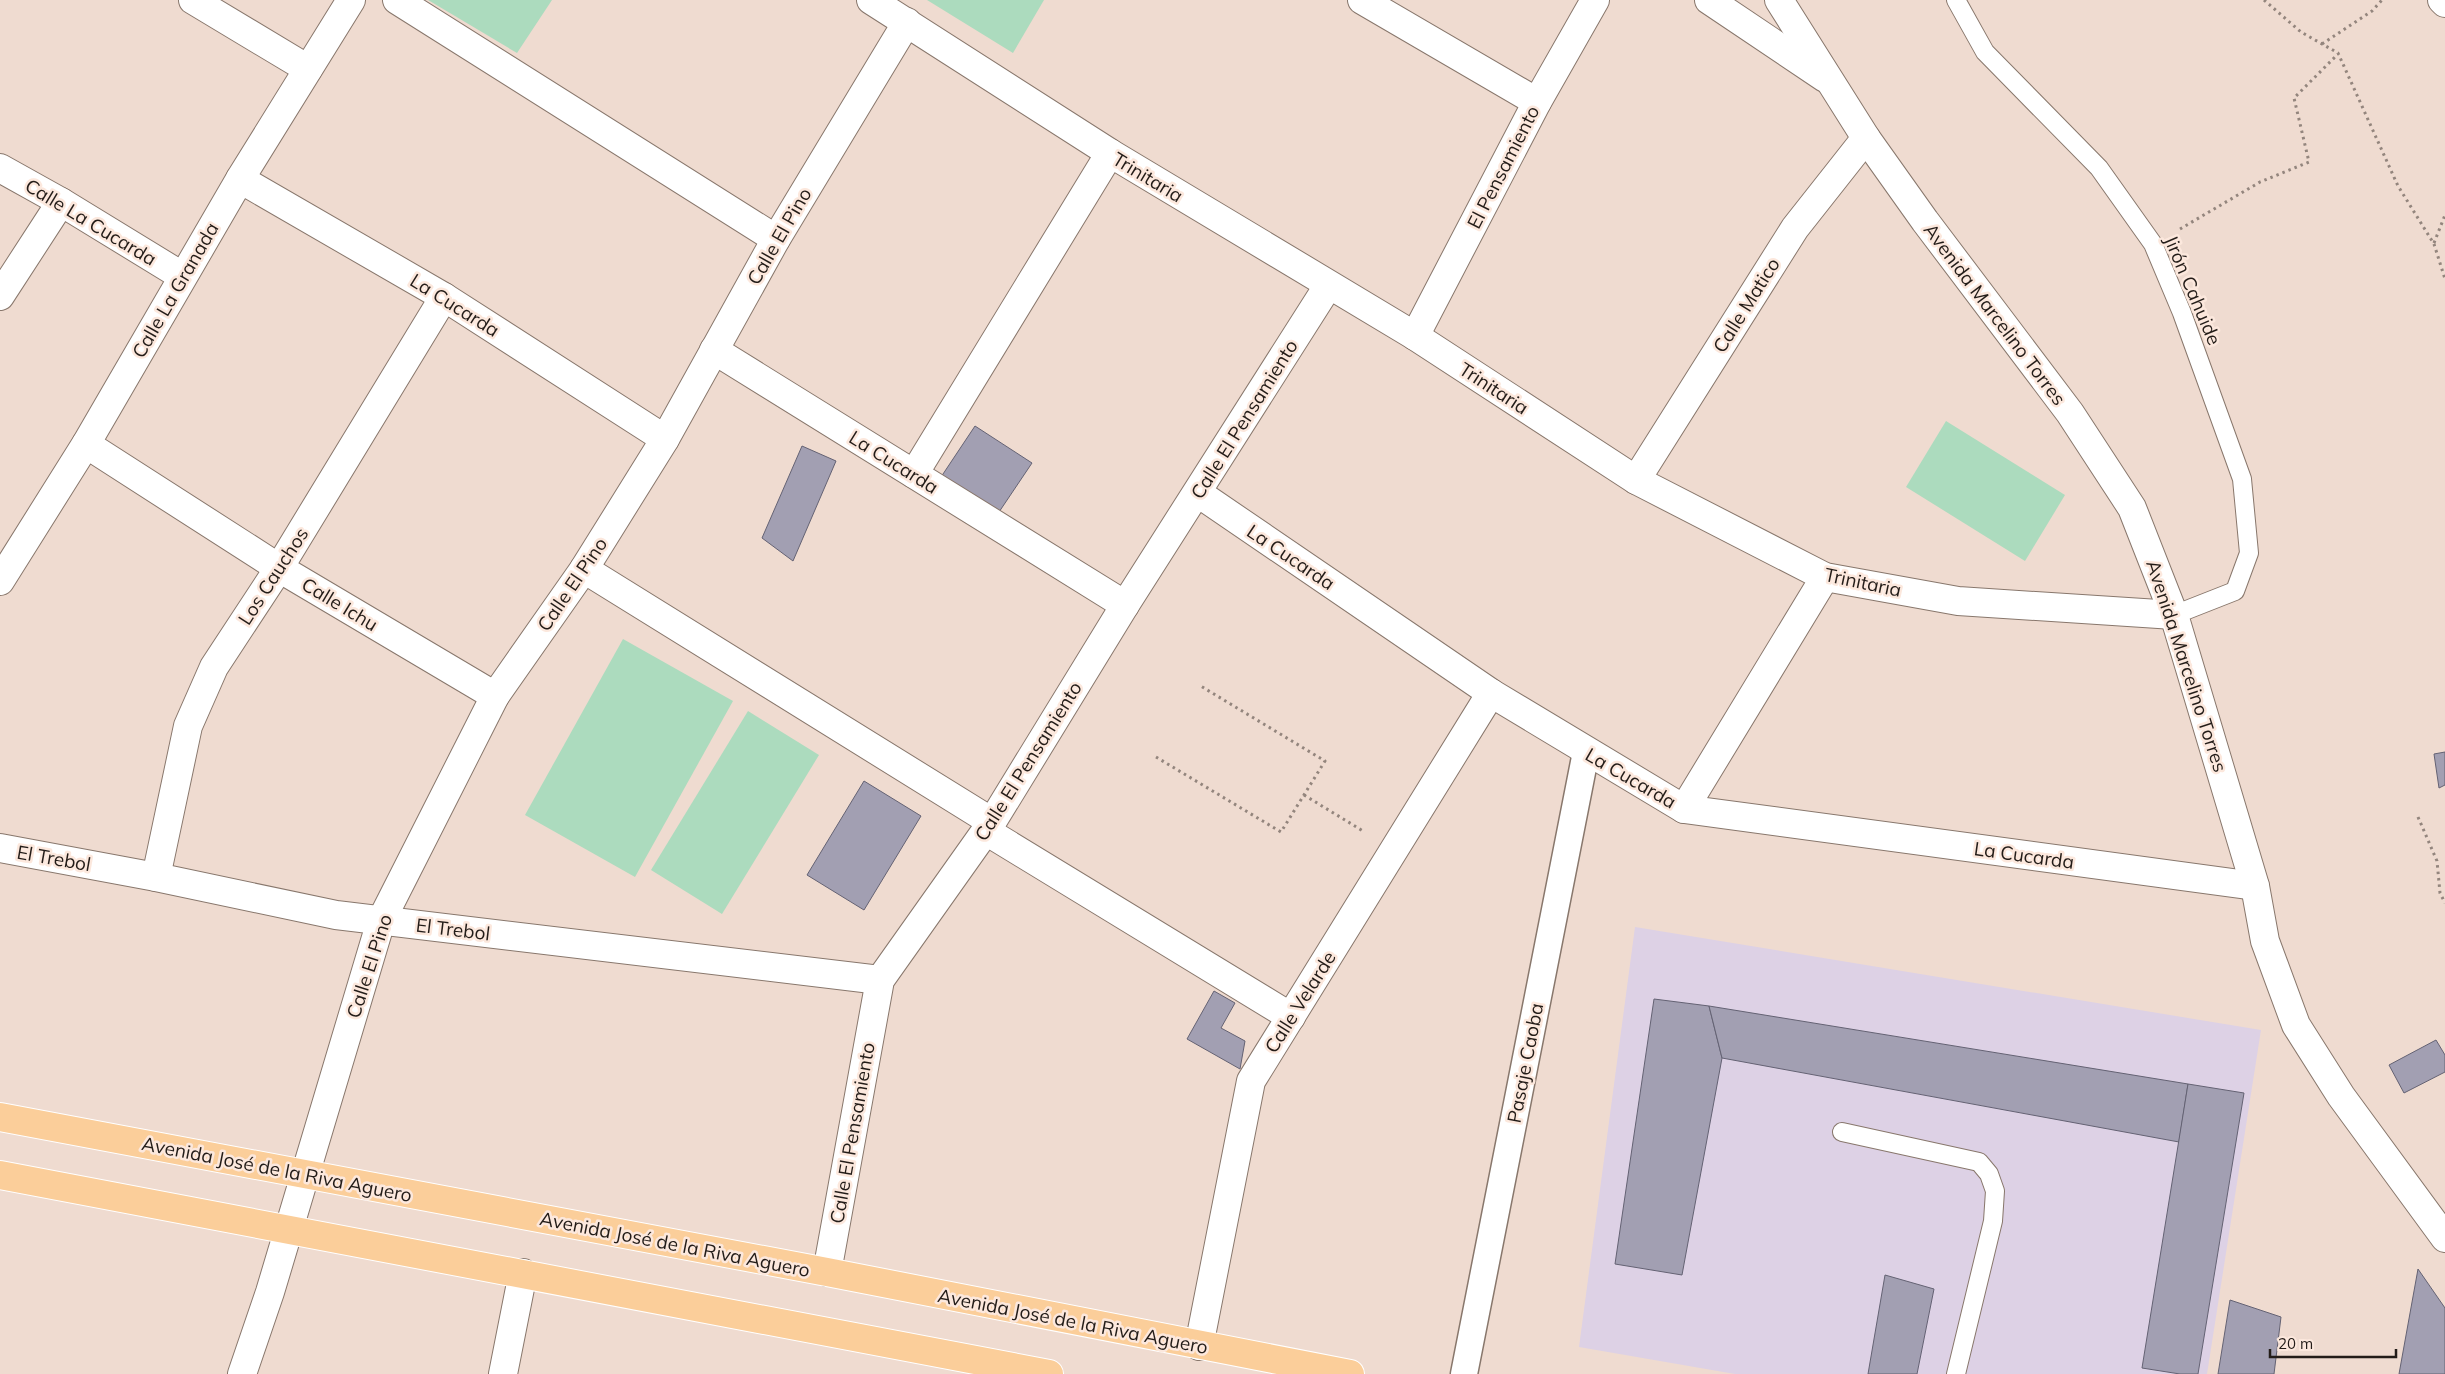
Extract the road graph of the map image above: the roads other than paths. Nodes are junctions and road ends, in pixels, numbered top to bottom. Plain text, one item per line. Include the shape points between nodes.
1 (193, 0) edge
2 (351, 0) edge
3 (397, 0) edge
4 (871, 0) edge
5 (1362, 0) edge
6 (1595, 0) edge
7 (1709, 0) edge
8 (1779, 0) edge
9 (1956, 0) edge
10 (2442, 0) edge
11 (2445, 3) edge
12 (907, 22) junction
13 (308, 69) junction
14 (1832, 83) junction
15 (1536, 102) junction
16 (1866, 138) junction
17 (1110, 153) junction
18 (0, 168) edge
19 (240, 179) junction
20 (61, 202) junction
21 (776, 239) junction
22 (182, 276) junction
23 (1328, 286) junction
24 (0, 296) edge
25 (444, 297) junction
26 (1415, 336) junction
27 (714, 350) junction
28 (665, 439) junction
29 (86, 444) junction
30 (914, 474) junction
31 (1636, 480) junction
32 (1198, 493) junction
33 (279, 568) junction
34 (584, 568) junction
35 (1825, 577) junction
36 (0, 581) edge
37 (1125, 604) junction
38 (2174, 615) junction
39 (1491, 693) junction
40 (495, 696) junction
41 (1586, 752) junction
42 (1684, 809) junction
43 (989, 826) junction
44 (0, 848) edge
45 (156, 877) junction
46 (2255, 886) junction
47 (381, 921) junction
48 (880, 980) junction
49 (1290, 1017) junction
50 (0, 1117) edge
51 (1842, 1132) dead end
52 (0, 1175) edge
53 (305, 1175) junction
54 (288, 1230) junction
55 (2445, 1238) edge
56 (827, 1272) junction
57 (523, 1273) junction
58 (1199, 1346) junction
59 (242, 1374) edge
60 (503, 1374) edge
61 (1049, 1374) edge
62 (1350, 1374) edge
63 (1464, 1374) edge
64 (1956, 1374) edge

1 - 13 street
2 - 13 street, Calle La Granada
3 - 21 street
4 - 12 street, Trinitaria
5 - 15 street
6 - 15 street, El Pensamiento
7 - 14 street
8 - 14 street, Avenida Marcelino Torres
9 - 38 lane, Jirón Cahuide via 1984,52 2099,168 2153,244 2242,479 2248,553 2235,591
10 - 11 street
12 - 17 street, Trinitaria
12 - 21 street, Calle El Pino
13 - 19 street, Calle La Granada
14 - 16 street, Avenida Marcelino Torres
15 - 26 street, El Pensamiento
16 - 31 street, Calle Matico via 1795,228
16 - 38 street, Avenida Marcelino Torres via 2070,413 2132,508
17 - 23 street, Trinitaria
17 - 30 street
18 - 20 street, Calle La Cucarda
19 - 22 street, Calle La Granada
19 - 25 street, La Cucarda
20 - 22 street, Calle La Cucarda
20 - 24 street
21 - 27 street, Calle El Pino
22 - 29 street, Calle La Granada
23 - 26 street, Trinitaria
23 - 32 street, Calle El Pensamiento
25 - 28 street, La Cucarda
25 - 33 street, Los Cauchos
26 - 31 street, Trinitaria
27 - 28 street, Calle El Pino
27 - 30 street, La Cucarda
28 - 34 street, Calle El Pino
29 - 33 street, Calle Ichu
29 - 36 street, Calle La Granada
30 - 37 street, La Cucarda
31 - 35 street, Trinitaria
32 - 37 street, Calle El Pensamiento
32 - 39 street, La Cucarda
33 - 40 street, Calle Ichu
33 - 45 street, Los Cauchos via 214,666 188,726
34 - 40 street, Calle El Pino
34 - 43 street
35 - 38 street, Trinitaria via 1958,601
35 - 42 street
37 - 43 street, Calle El Pensamiento
38 - 46 street, Avenida Marcelino Torres
39 - 41 street, La Cucarda
39 - 49 street, Calle Velarde
40 - 47 street, Calle El Pino
41 - 42 street, La Cucarda
41 - 63 street, Pasaje Caoba
42 - 46 street, La Cucarda
43 - 48 street, Calle El Pensamiento
43 - 49 street
44 - 45 street, El Trebol
45 - 47 street, El Trebol via 336,915
46 - 55 street, Avenida Marcelino Torres via 2265,941 2296,1025 2340,1096
47 - 48 street, El Trebol
47 - 53 street, Calle El Pino
48 - 56 street, Calle El Pensamiento
49 - 58 street, Calle Velarde via 1251,1081
50 - 53 main road, Avenida José de la Riva Aguero
51 - 64 lane via 1979,1162 1989,1174 1994,1190 1993,1221
52 - 54 main road
53 - 54 street, Calle El Pino
53 - 56 main road, Avenida José de la Riva Aguero
54 - 57 main road
54 - 59 street, Calle El Pino
56 - 58 main road, Avenida José de la Riva Aguero
57 - 60 street
57 - 61 main road
58 - 62 main road, Avenida José de la Riva Aguero

